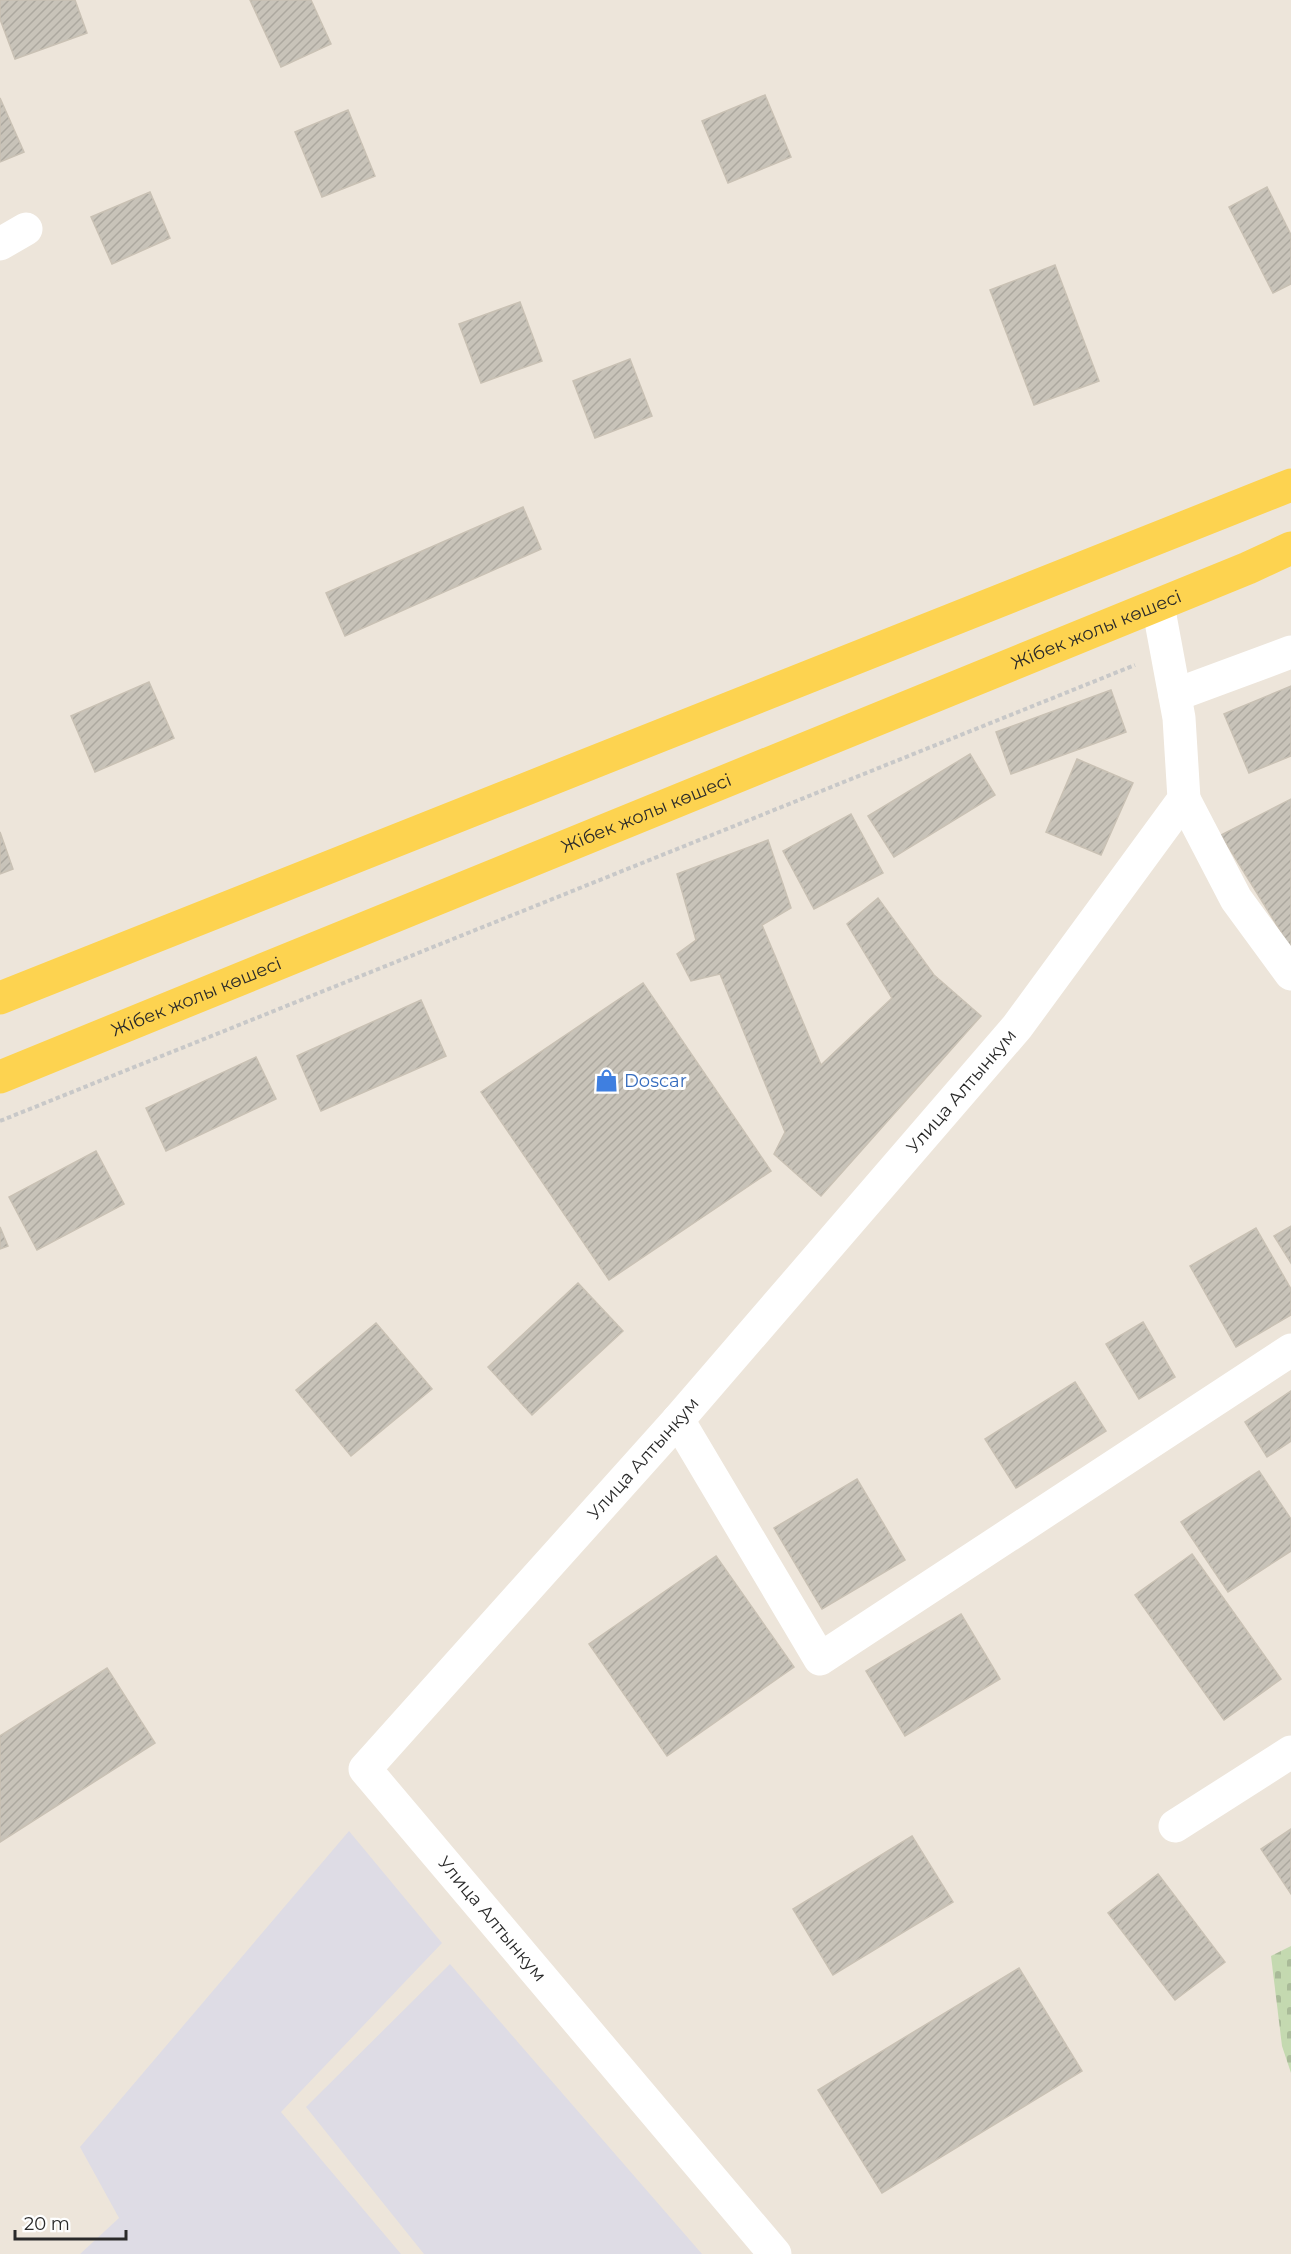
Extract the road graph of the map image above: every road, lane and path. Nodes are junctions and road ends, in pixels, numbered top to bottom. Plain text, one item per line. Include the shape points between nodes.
1 (1291, 485) edge
2 (1291, 548) edge
3 (1158, 605) junction
4 (1168, 652) junction
5 (1291, 652) edge
6 (1175, 695) junction
7 (1184, 799) junction
8 (1291, 974) edge
9 (0, 998) edge
10 (0, 1077) edge
11 (0, 1121) edge
12 (1291, 1350) edge
13 (678, 1420) junction
14 (1291, 1752) edge
15 (1175, 1826) dead end
16 (775, 2254) edge

1 - 9 main road
2 - 3 main road, Жібек жолы көшесі
3 - 4 street
3 - 10 main road, Жібек жолы көшесі
4 - 6 street
4 - 11 path
5 - 6 street
6 - 7 street
7 - 8 street via 1236,899
7 - 13 street, Улица Алтынкум via 1017,1027
12 - 13 street via 820,1659
13 - 16 street, Улица Алтынкум via 365,1769
14 - 15 street

